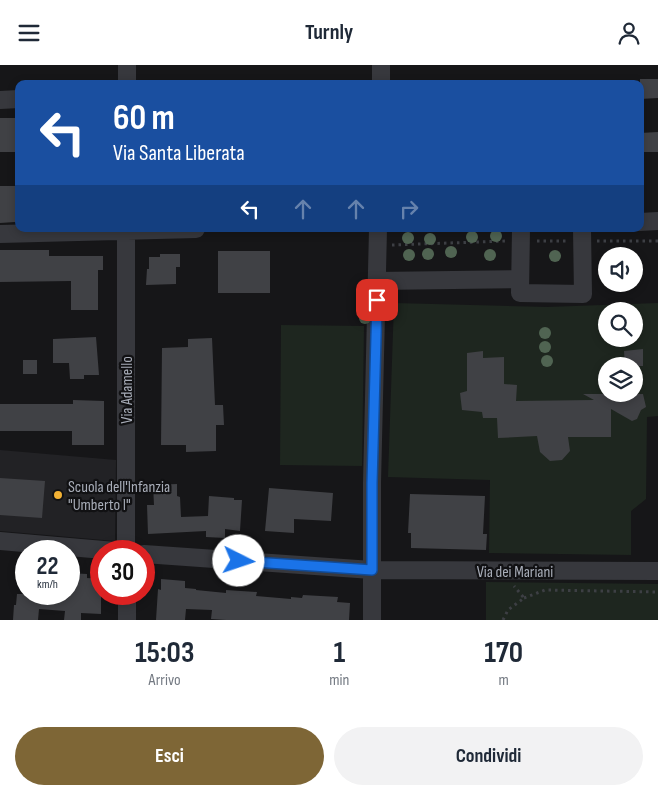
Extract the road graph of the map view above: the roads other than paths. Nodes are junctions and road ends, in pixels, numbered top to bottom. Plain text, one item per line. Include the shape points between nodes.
1 (127, 65) edge
2 (381, 65) edge
3 (127, 80) edge
4 (380, 80) edge
5 (15, 99) edge
6 (0, 100) edge
7 (658, 221) edge
8 (644, 222) edge
9 (63, 232) edge
10 (126, 232) edge
11 (378, 232) edge
12 (521, 232) edge
13 (582, 232) edge
14 (0, 234) edge
15 (520, 279) junction
16 (377, 281) junction
17 (126, 540) edge
18 (0, 541) edge
19 (90, 549) edge
20 (155, 555) edge
21 (372, 570) junction
22 (658, 571) edge
23 (126, 605) edge
24 (127, 620) edge
25 (372, 620) edge

1 - 3 street
2 - 4 street
5 - 6 street
7 - 8 street
9 - 14 street
10 - 17 street, Via Adamello
11 - 16 street
12 - 15 street
13 - 15 street via 583,294 547,300 520,293
15 - 16 street
16 - 21 street
18 - 19 street
20 - 21 street, Via dei Mariani
21 - 22 street, Via dei Mariani
21 - 25 street
23 - 24 street

